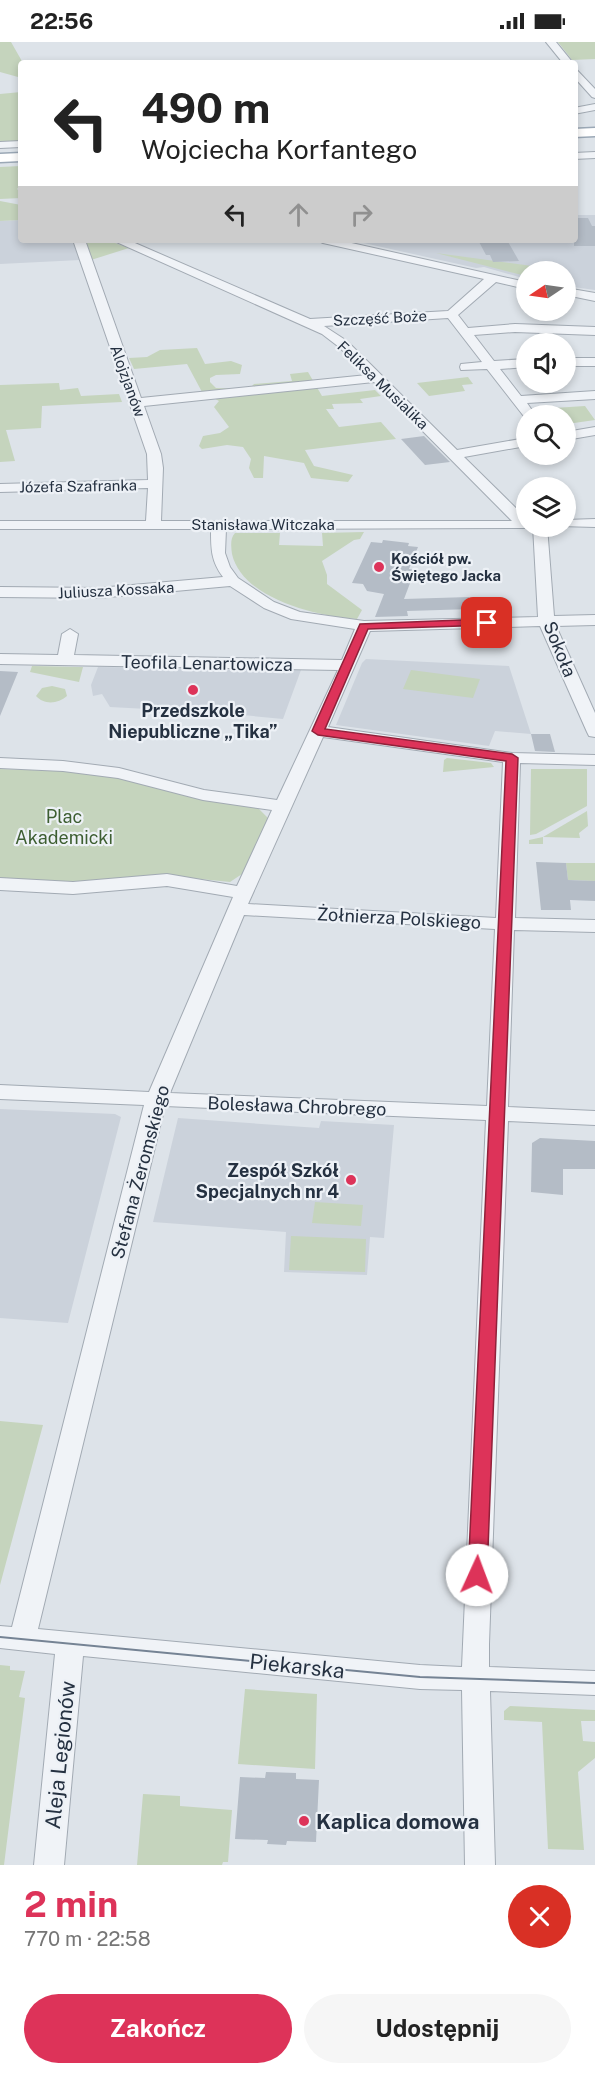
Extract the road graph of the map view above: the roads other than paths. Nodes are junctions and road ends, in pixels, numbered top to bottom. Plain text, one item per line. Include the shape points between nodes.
1 (551, 42) edge
2 (566, 60) edge
3 (578, 75) edge
4 (595, 95) edge
5 (595, 107) edge
6 (578, 110) edge
7 (595, 127) edge
8 (578, 128) edge
9 (595, 132) edge
10 (578, 133) edge
11 (18, 144) edge
12 (0, 145) edge
13 (595, 155) edge
14 (578, 156) edge
15 (18, 157) edge
16 (0, 158) edge
17 (18, 162) edge
18 (0, 164) edge
19 (80, 243) edge
20 (130, 243) edge
21 (336, 243) edge
22 (493, 278) junction
23 (516, 283) edge
24 (576, 294) edge
25 (595, 297) edge
26 (451, 314) junction
27 (309, 322) junction
28 (595, 331) edge
29 (465, 332) junction
30 (576, 362) edge
31 (595, 362) edge
32 (516, 364) edge
33 (490, 365) junction
34 (466, 367) dead end
35 (377, 378) junction
36 (595, 394) edge
37 (518, 400) junction
38 (142, 402) dead end
39 (522, 405) edge
40 (595, 431) edge
41 (576, 434) edge
42 (516, 444) edge
43 (455, 454) junction
44 (156, 484) junction
45 (0, 488) edge
46 (516, 516) edge
47 (595, 523) edge
48 (219, 524) junction
49 (576, 524) edge
50 (0, 525) edge
51 (153, 525) junction
52 (516, 525) edge
53 (541, 537) edge
54 (233, 582) junction
55 (0, 592) edge
56 (595, 620) edge
57 (546, 621) junction
58 (364, 626) junction
59 (70, 634) dead end
60 (0, 658) edge
61 (65, 660) junction
62 (348, 665) junction
63 (318, 731) junction
64 (595, 732) edge
65 (512, 758) junction
66 (595, 760) edge
67 (0, 763) edge
68 (282, 806) junction
69 (0, 884) edge
70 (241, 901) junction
71 (505, 924) junction
72 (595, 926) edge
73 (0, 1092) edge
74 (156, 1100) junction
75 (496, 1114) junction
76 (595, 1118) edge
77 (11, 1639) edge
78 (70, 1645) junction
79 (476, 1679) junction
80 (595, 1683) edge
81 (49, 1865) edge
82 (480, 1865) edge

1 - 2 street
3 - 4 street
5 - 6 street
7 - 8 main road
9 - 10 main road
11 - 12 street
13 - 14 street
15 - 16 main road
17 - 18 main road
19 - 44 street, Alojzjanów via 154,454
20 - 27 street, Feliksa Musialika
21 - 22 street
22 - 23 street
22 - 26 street
24 - 25 street
26 - 27 street, Szczęść Boże
26 - 29 street
27 - 35 street, Feliksa Musialika via 343,344
28 - 29 street via 515,328
29 - 33 street
30 - 31 street
32 - 33 street
33 - 34 street
33 - 37 street
35 - 38 street
35 - 43 street, Feliksa Musialika
36 - 37 street
37 - 39 street
40 - 41 street
42 - 43 street
43 - 46 street, Feliksa Musialika
44 - 45 street, Józefa Szafranka
44 - 51 street, Alojzjanów
47 - 49 street
48 - 51 street, Stanisława Witczaka
48 - 52 street, Stanisława Witczaka
48 - 54 street via 218,553
50 - 51 street, Stanisława Witczaka
53 - 57 street, Sokoła
54 - 55 street, Juliusza Kossaka via 98,593
54 - 58 street via 269,605 297,616
56 - 57 street
57 - 58 street
57 - 64 street, Sokoła
58 - 62 street, Stefana Żeromskiego
59 - 61 street
60 - 61 street, Teofila Lenartowicza
61 - 62 street, Teofila Lenartowicza
62 - 63 street, Stefana Żeromskiego
63 - 65 street
63 - 68 street, Stefana Żeromskiego
65 - 66 street
65 - 71 street
67 - 68 street via 119,773 203,795
68 - 70 street, Stefana Żeromskiego
69 - 70 street via 72,888 167,880
70 - 71 street, Żołnierza Polskiego
70 - 74 street, Stefana Żeromskiego
71 - 72 street, Żołnierza Polskiego
71 - 75 street
73 - 74 street, Bolesława Chrobrego
74 - 75 street, Bolesława Chrobrego
74 - 77 street, Stefana Żeromskiego
75 - 76 street, Bolesława Chrobrego
75 - 79 street
77 - 78 street, Piekarska
78 - 79 street, Piekarska
78 - 81 street, Aleja Legionów
79 - 80 street, Piekarska
79 - 82 street

